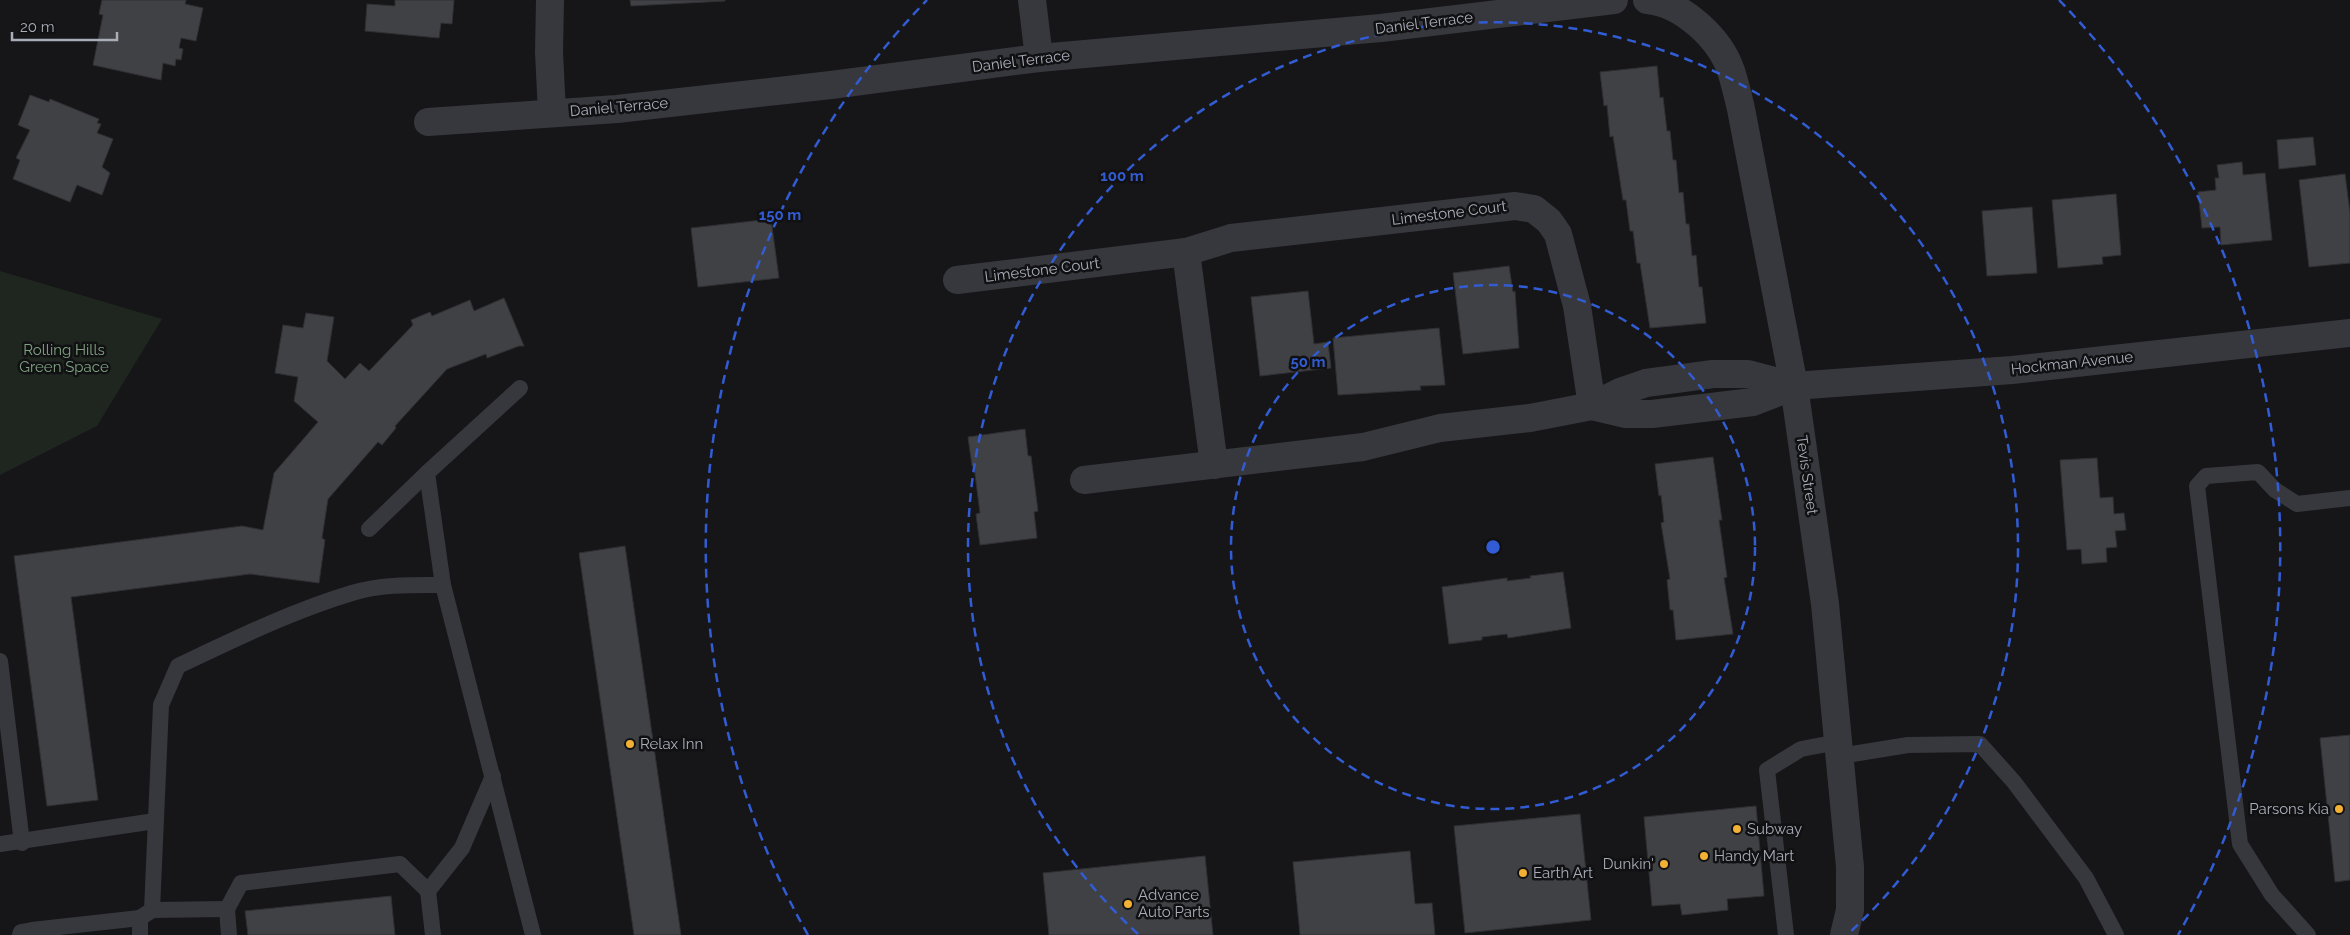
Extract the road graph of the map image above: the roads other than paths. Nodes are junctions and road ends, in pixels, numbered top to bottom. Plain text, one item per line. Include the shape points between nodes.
1 (550, 0) edge
2 (1032, 0) edge
3 (1614, 0) edge
4 (1647, 0) edge
5 (1039, 58) junction
6 (552, 113) junction
7 (428, 122) dead end
8 (1186, 252) junction
9 (957, 280) dead end
10 (2350, 333) edge
11 (1794, 386) junction
12 (520, 388) dead end
13 (1592, 406) junction
14 (1214, 465) junction
15 (427, 473) junction
16 (1084, 480) dead end
17 (2350, 498) edge
18 (369, 529) dead end
19 (443, 585) junction
20 (0, 661) edge
21 (1839, 749) junction
22 (493, 776) junction
23 (155, 821) junction
24 (22, 842) junction
25 (0, 844) edge
26 (428, 891) junction
27 (228, 909) junction
28 (146, 914) junction
29 (20, 935) edge
30 (140, 935) edge
31 (229, 935) edge
32 (433, 935) edge
33 (533, 935) edge
34 (1786, 935) edge
35 (1844, 935) edge
36 (2116, 935) edge
37 (2308, 935) edge

1 - 6 street
2 - 5 street
3 - 5 street, Daniel Terrace via 1381,28
4 - 11 street, Tevis Street via 1680,11 1701,28 1720,50 1731,70
5 - 6 street, Daniel Terrace via 812,87
6 - 7 street, Daniel Terrace
8 - 9 street, Limestone Court
8 - 13 street, Limestone Court via 1231,238 1515,206 1534,209 1558,234 1576,306
8 - 14 street
10 - 11 street, Hockman Avenue via 2012,370
11 - 13 street via 1748,374 1713,374 1646,383
11 - 21 street, Tevis Street via 1825,604
12 - 15 lane
13 - 14 street via 1530,418 1440,428 1364,447
14 - 16 street
15 - 18 lane
15 - 19 lane
17 - 37 lane via 2297,504 2258,472 2206,476 2197,486 2240,844 2272,895
19 - 22 lane
19 - 23 lane via 403,585 353,592 267,624 178,666 161,705
20 - 24 lane
21 - 34 lane via 1801,750 1767,770
21 - 35 street, Tevis Street via 1850,867 1850,910
21 - 36 lane via 1980,744 2014,782 2086,878
22 - 26 lane via 462,848
22 - 33 lane
23 - 24 lane
23 - 28 lane
24 - 25 lane
26 - 27 lane via 400,864 241,883
26 - 32 lane
27 - 28 lane
27 - 31 lane
28 - 29 lane via 32,930
28 - 30 lane

